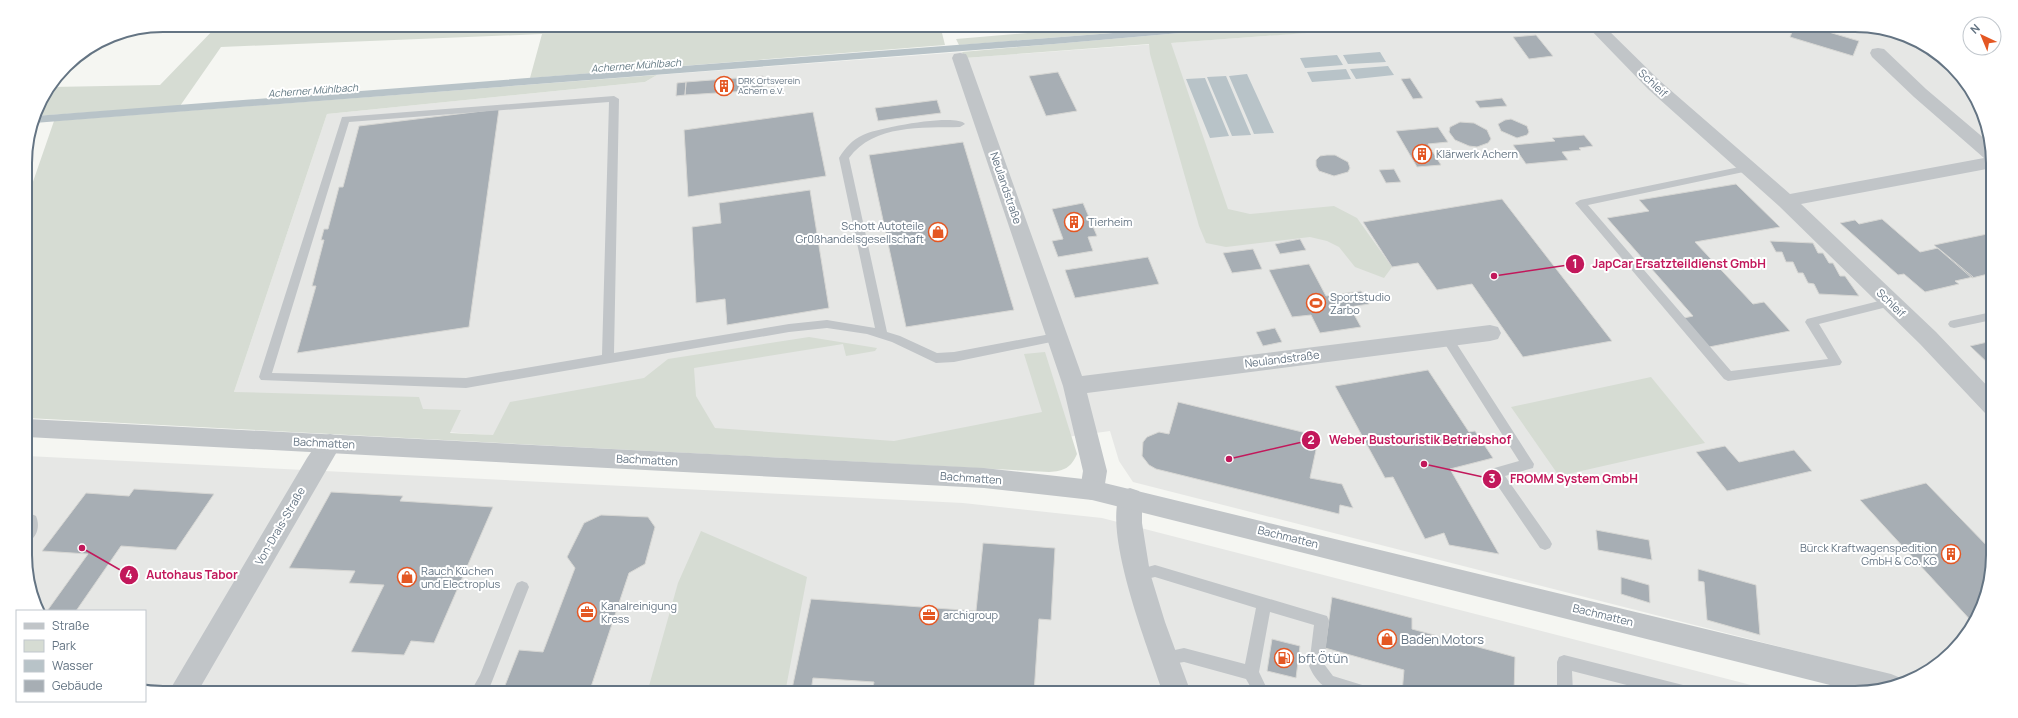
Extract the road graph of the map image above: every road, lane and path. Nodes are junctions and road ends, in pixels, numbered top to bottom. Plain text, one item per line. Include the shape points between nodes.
1 (1601, 32) edge
2 (1878, 53) dead end
3 (960, 58) dead end
4 (960, 124) dead end
5 (1985, 149) edge
6 (1986, 163) edge
7 (1749, 168) junction
8 (1786, 202) junction
9 (1891, 302) junction
10 (1986, 317) edge
11 (1954, 324) dead end
12 (1490, 333) dead end
13 (882, 334) junction
14 (1056, 337) junction
15 (1447, 338) junction
16 (608, 358) junction
17 (1074, 386) junction
18 (1986, 400) edge
19 (32, 428) edge
20 (330, 443) junction
21 (1092, 490) junction
22 (1130, 498) junction
23 (1545, 544) dead end
24 (1138, 575) junction
25 (522, 587) dead end
26 (1264, 604) junction
27 (1166, 658) junction
28 (1251, 673) junction
29 (1877, 684) edge
30 (186, 686) edge
31 (482, 686) edge
32 (1175, 686) edge
33 (1258, 686) edge
34 (1342, 686) edge
35 (1564, 686) edge
36 (1659, 686) edge

1 - 7 street, Schleif via 1654,85
2 - 5 street
3 - 14 street, Neulandstraße
4 - 13 lane via 898,128 870,134 859,139 844,158
6 - 8 street
7 - 8 street, Schleif
7 - 9 lane via 1580,203 1728,376 1836,362 1811,322
8 - 9 street, Schleif
9 - 18 street, Schleif
10 - 11 lane
12 - 15 street, Neulandstraße
13 - 14 lane via 936,358 954,357
13 - 16 lane via 827,324
14 - 17 street, Neulandstraße
15 - 17 street, Neulandstraße
15 - 23 lane via 1528,464 1496,473
16 - 16 lane via 466,383 265,378 345,119 614,99
17 - 21 street, Neulandstraße via 1095,471
19 - 20 street, Bachmatten
20 - 21 street, Bachmatten via 976,477
20 - 30 street, Von-Drais-Straße
21 - 22 street, Bachmatten
22 - 24 street via 1128,519
22 - 29 street, Bachmatten
24 - 26 lane via 1155,571
24 - 27 street
25 - 31 lane
26 - 28 lane
26 - 34 lane via 1322,621 1316,666 1328,682
27 - 28 lane via 1184,655
27 - 32 street
28 - 33 lane
35 - 36 lane via 1564,662

